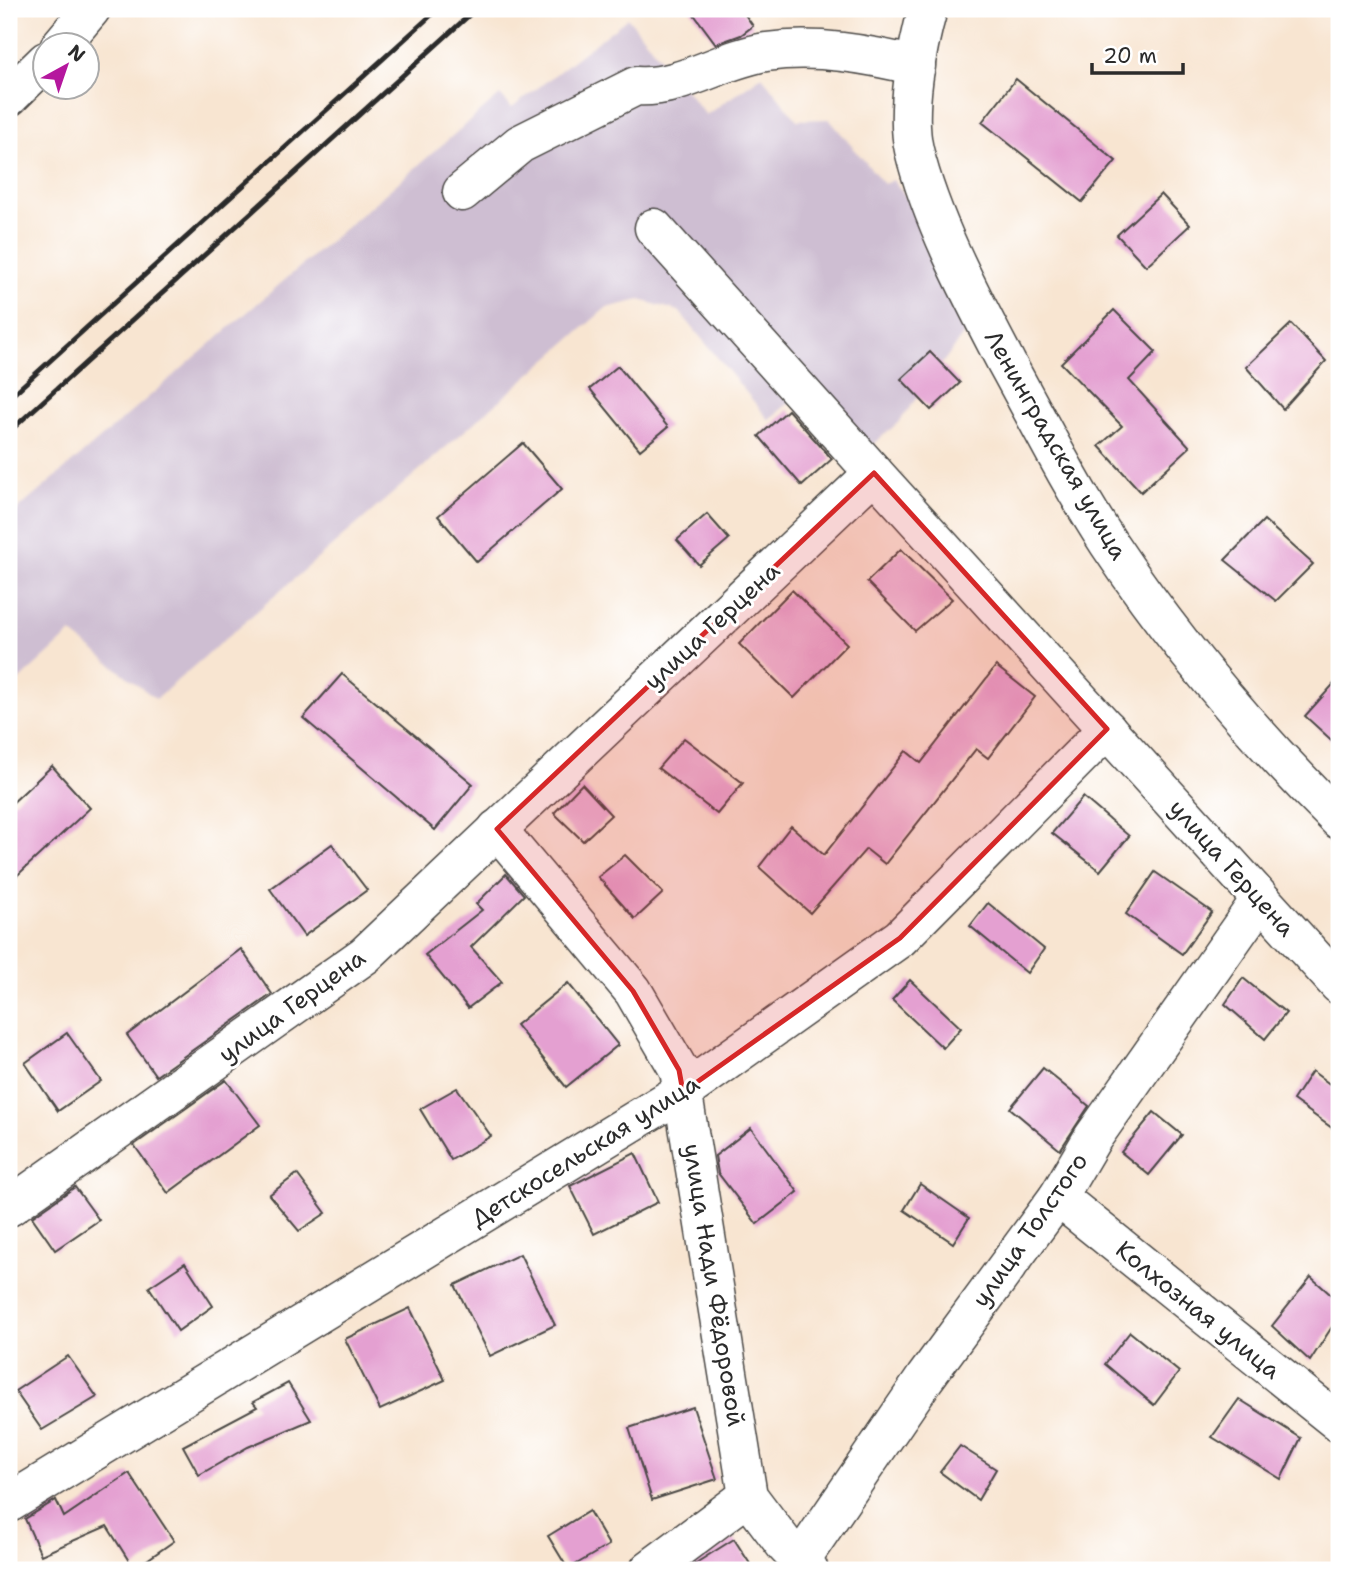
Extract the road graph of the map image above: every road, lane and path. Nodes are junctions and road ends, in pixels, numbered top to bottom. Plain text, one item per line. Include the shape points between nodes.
1 (91, 9) edge
2 (928, 9) edge
3 (72, 32) edge
4 (916, 66) junction
5 (32, 75) edge
6 (9, 97) edge
7 (462, 192) dead end
8 (654, 228) dead end
9 (874, 473) junction
10 (1107, 729) junction
11 (1339, 820) edge
12 (497, 829) junction
13 (1260, 900) junction
14 (1339, 985) edge
15 (683, 1092) junction
16 (1058, 1197) junction
17 (9, 1207) edge
18 (1339, 1423) edge
19 (748, 1496) junction
20 (9, 1503) edge
21 (805, 1565) edge
22 (649, 1570) edge

1 - 3 street
2 - 4 street, Ленинградская улица
4 - 7 street via 865,53 765,52 657,87 636,86 520,144
4 - 11 street, Ленинградская улица via 914,149 934,207 968,289 1057,456 1109,543 1186,650 1288,769
5 - 6 street
8 - 9 street
9 - 10 street, улица Герцена
9 - 12 street, улица Герцена
10 - 13 street, улица Герцена
10 - 15 street, Детскосельская улица via 901,938
12 - 15 street, улица Нади Фёдоровой via 633,991 679,1070
12 - 17 street, улица Герцена via 365,955
13 - 14 street, улица Герцена
13 - 16 street, улица Толстого via 1092,1139
15 - 19 street, улица Нади Фёдоровой
15 - 20 street, Детскосельская улица
16 - 18 street, Колхозная улица
16 - 21 street, улица Толстого via 925,1378
19 - 21 street, улица Нади Фёдоровой
19 - 22 street

